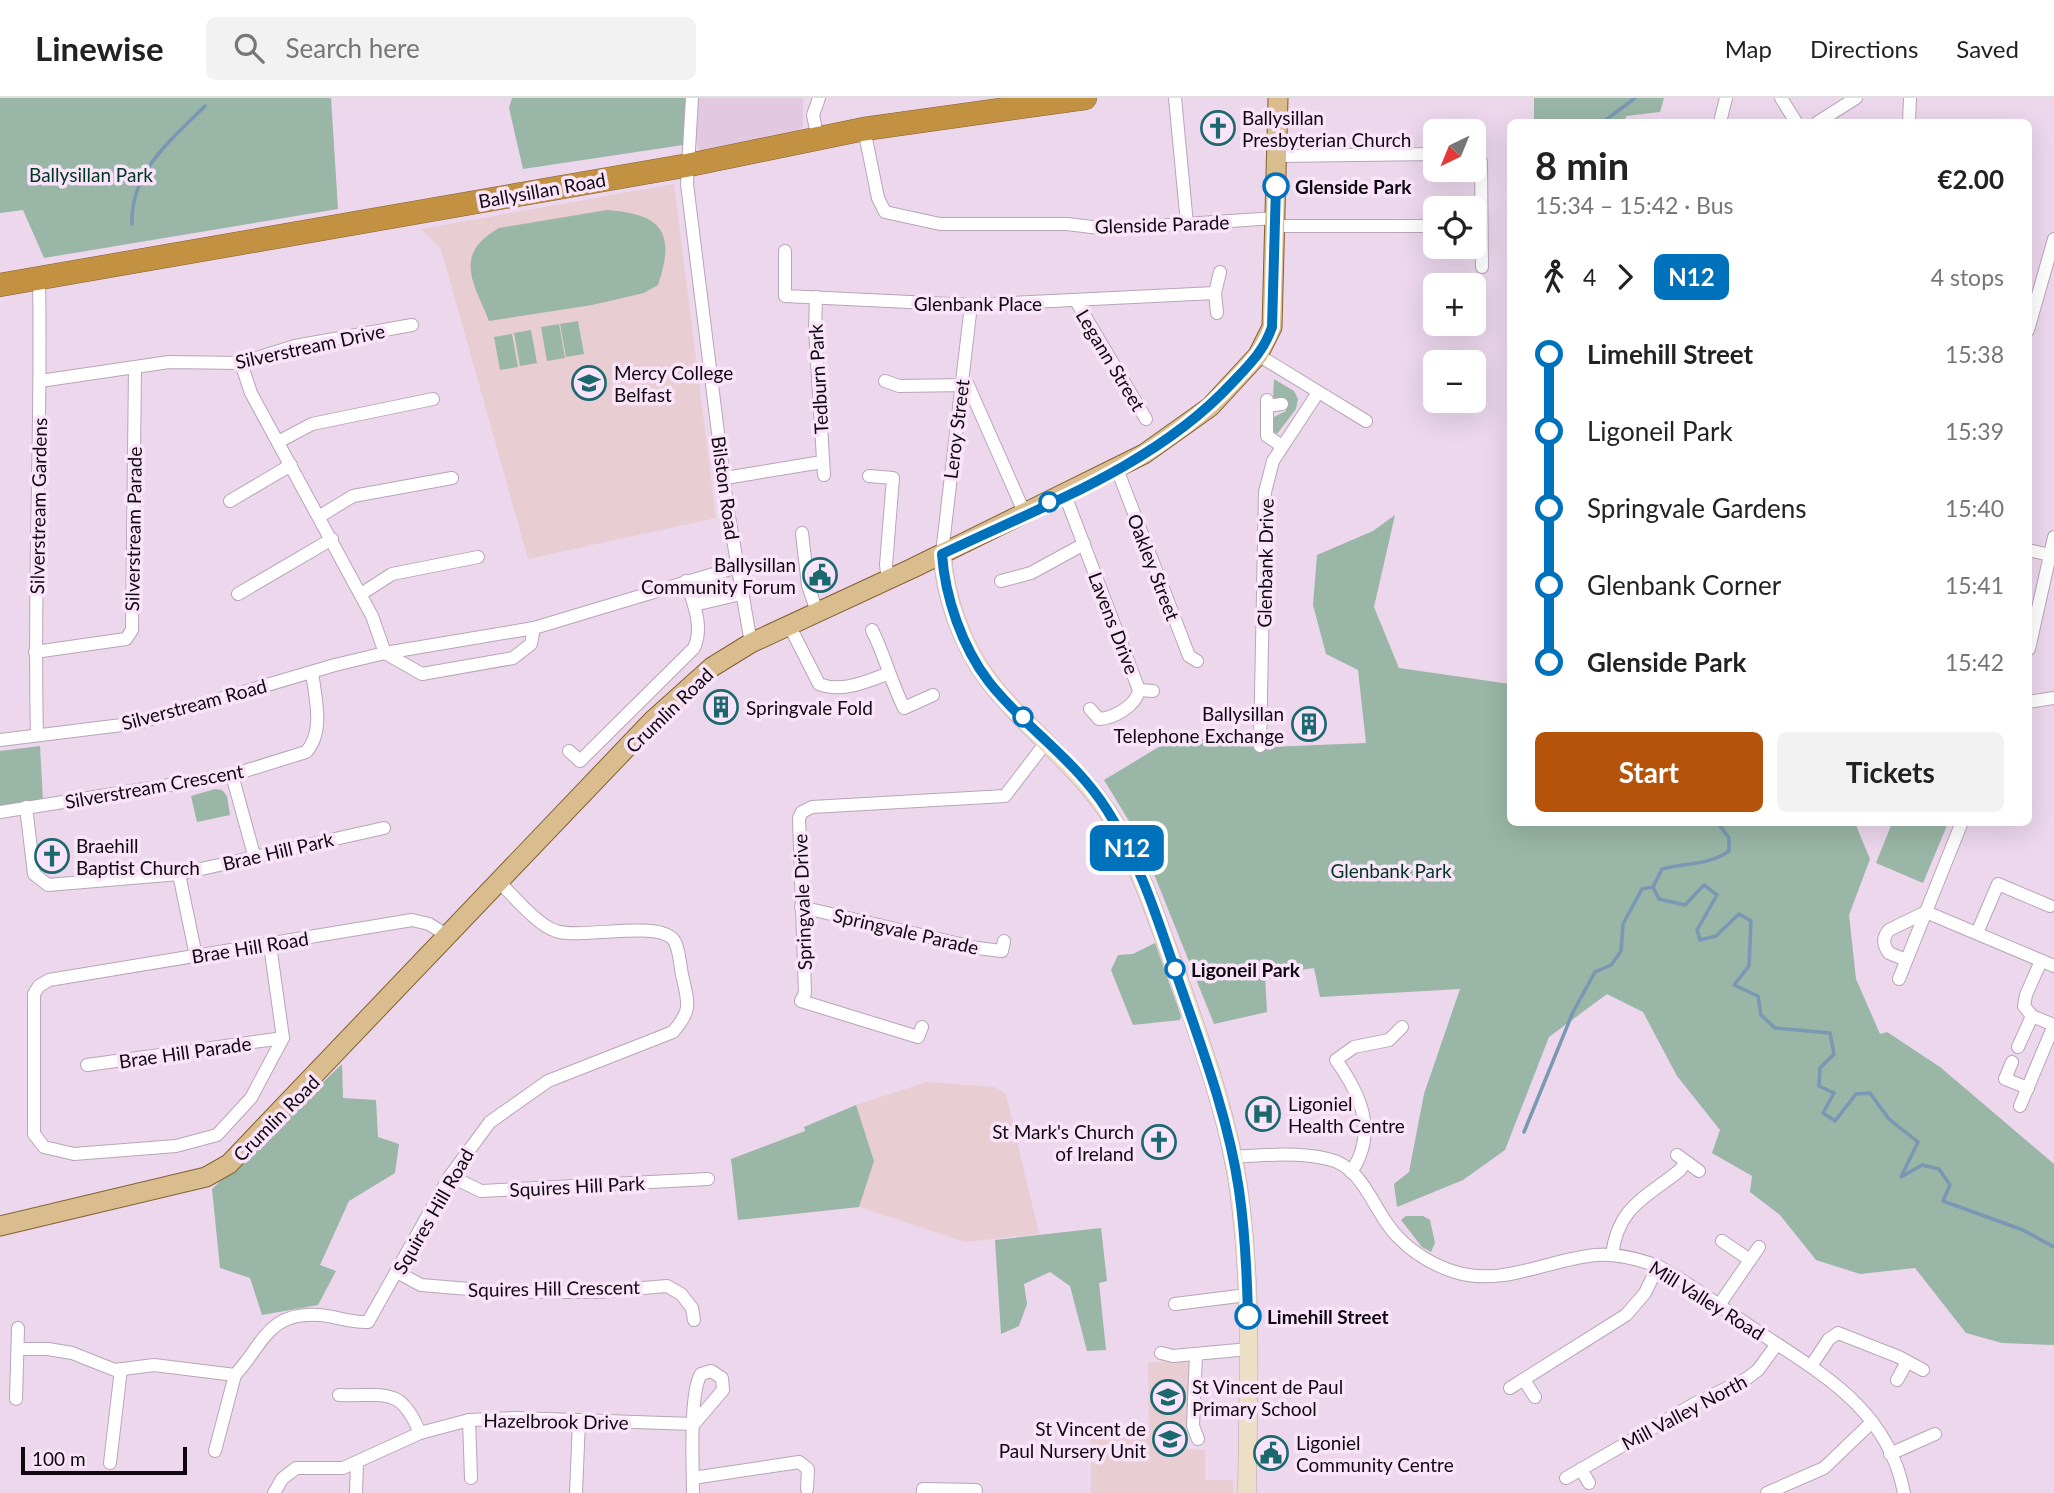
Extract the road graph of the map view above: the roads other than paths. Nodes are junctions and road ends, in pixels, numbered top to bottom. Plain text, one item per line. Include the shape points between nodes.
1 (692, 98) edge
2 (819, 98) edge
3 (1085, 98) edge
4 (1175, 98) edge
5 (1278, 98) edge
6 (1726, 98) edge
7 (1781, 98) edge
8 (1856, 98) edge
9 (1910, 98) edge
10 (1721, 119) edge
11 (1794, 119) edge
12 (1823, 119) edge
13 (1909, 119) edge
14 (864, 129) junction
15 (818, 139) junction
16 (1423, 154) edge
17 (1276, 156) junction
18 (689, 165) junction
19 (1275, 222) junction
20 (1187, 224) junction
21 (1423, 226) edge
22 (2054, 239) edge
23 (785, 251) dead end
24 (1481, 259) edge
25 (1482, 267) dead end
26 (1220, 272) dead end
27 (39, 278) junction
28 (0, 285) edge
29 (1215, 293) junction
30 (816, 297) junction
31 (1076, 302) junction
32 (971, 305) junction
33 (1217, 313) dead end
34 (2032, 316) edge
35 (412, 325) dead end
36 (1258, 355) junction
37 (241, 363) junction
38 (135, 368) junction
39 (40, 381) junction
40 (885, 381) dead end
41 (961, 385) junction
42 (1317, 394) junction
43 (432, 399) dead end
44 (1282, 404) dead end
45 (1146, 419) dead end
46 (1366, 421) dead end
47 (278, 442) junction
48 (1282, 446) junction
49 (822, 462) junction
50 (291, 465) junction
51 (1117, 469) junction
52 (824, 475) dead end
53 (869, 476) dead end
54 (452, 478) dead end
55 (725, 478) junction
56 (1065, 495) junction
57 (230, 501) dead end
58 (1025, 514) junction
59 (320, 516) junction
60 (802, 533) dead end
61 (2054, 537) edge
62 (332, 540) junction
63 (1084, 544) junction
64 (2032, 551) edge
65 (942, 554) junction
66 (2050, 555) junction
67 (478, 557) dead end
68 (737, 567) junction
69 (888, 580) junction
70 (686, 581) junction
71 (1002, 581) dead end
72 (238, 594) dead end
73 (361, 594) junction
74 (741, 594) junction
75 (694, 605) junction
76 (817, 612) junction
77 (789, 625) junction
78 (534, 628) junction
79 (872, 630) dead end
80 (2032, 636) edge
81 (751, 643) junction
82 (35, 652) junction
83 (385, 653) junction
84 (1196, 661) dead end
85 (312, 672) junction
86 (887, 674) junction
87 (1139, 690) junction
88 (1153, 691) dead end
89 (933, 695) dead end
90 (2054, 698) edge
91 (2032, 701) edge
92 (1090, 709) dead end
93 (37, 734) junction
94 (0, 740) edge
95 (1047, 741) junction
96 (1260, 746) dead end
97 (569, 751) dead end
98 (232, 775) junction
99 (26, 807) junction
100 (0, 812) edge
101 (1960, 826) edge
102 (384, 828) dead end
103 (254, 855) junction
104 (178, 874) junction
105 (500, 883) junction
106 (2050, 906) dead end
107 (801, 907) junction
108 (1926, 912) junction
109 (1977, 933) junction
110 (448, 936) junction
111 (1004, 941) dead end
112 (270, 945) junction
113 (196, 956) junction
114 (1906, 960) junction
115 (2048, 964) edge
116 (1899, 979) dead end
117 (2032, 1016) junction
118 (922, 1027) dead end
119 (1402, 1027) dead end
120 (283, 1038) junction
121 (2018, 1047) dead end
122 (2012, 1062) dead end
123 (87, 1065) dead end
124 (2028, 1088) junction
125 (2020, 1106) dead end
126 (1233, 1157) junction
127 (1699, 1171) dead end
128 (1351, 1172) junction
129 (450, 1176) junction
130 (708, 1179) dead end
131 (0, 1226) edge
132 (1722, 1241) dead end
133 (1759, 1247) dead end
134 (1612, 1255) junction
135 (1750, 1260) junction
136 (1658, 1266) junction
137 (397, 1272) junction
138 (1247, 1295) junction
139 (1175, 1304) dead end
140 (1719, 1305) junction
141 (694, 1320) dead end
142 (18, 1328) dead end
143 (1777, 1344) junction
144 (19, 1349) junction
145 (1248, 1349) junction
146 (1161, 1353) dead end
147 (1196, 1354) junction
148 (1908, 1362) junction
149 (1811, 1366) junction
150 (121, 1369) junction
151 (1923, 1370) dead end
152 (235, 1375) junction
153 (1524, 1380) junction
154 (1897, 1380) dead end
155 (1510, 1388) dead end
156 (340, 1395) dead end
157 (1535, 1397) dead end
158 (16, 1399) dead end
159 (469, 1420) junction
160 (579, 1420) junction
161 (1872, 1422) junction
162 (420, 1433) junction
163 (1935, 1434) dead end
164 (1198, 1439) dead end
165 (215, 1451) dead end
166 (1890, 1454) junction
167 (358, 1462) junction
168 (110, 1463) dead end
169 (1581, 1469) junction
170 (471, 1478) dead end
171 (693, 1478) junction
172 (1566, 1478) dead end
173 (1589, 1483) dead end
174 (807, 1489) dead end
175 (976, 1490) dead end
176 (923, 1491) edge
177 (274, 1493) edge
178 (356, 1493) edge
179 (576, 1493) edge
180 (693, 1493) edge
181 (1247, 1493) edge
182 (1767, 1493) edge
183 (1905, 1493) edge

1 - 18 street, Bilston Road
2 - 15 street via 813,116
3 - 14 highway, Ballysillan Road
4 - 20 street
5 - 17 main road, Crumlin Road
6 - 10 street
7 - 11 street
8 - 12 street
9 - 13 street
14 - 15 highway, Ballysillan Road
14 - 20 street, Glenside Parade via 884,212 965,225 1067,224 1108,229
15 - 18 highway, Ballysillan Road
16 - 17 street
17 - 19 main road, Crumlin Road
18 - 27 highway, Ballysillan Road
18 - 55 street, Bilston Road via 687,184
19 - 20 street, Glenside Parade
19 - 21 street
19 - 36 main road, Crumlin Road via 1272,327
22 - 34 street
23 - 30 street, Glenbank Place via 785,296
24 - 25 street
26 - 29 street
27 - 28 highway, Ballysillan Road
27 - 39 street, Silverstream Gardens
29 - 31 street, Glenbank Place
29 - 33 street
30 - 32 street, Glenbank Place
30 - 49 street, Tedburn Park
31 - 32 street, Glenbank Place
31 - 45 street, Legann Street
32 - 41 street, Leroy Street
35 - 37 street, Silverstream Drive via 295,346
36 - 42 street
36 - 51 main road, Crumlin Road via 1200,415
37 - 38 street, Silverstream Drive via 169,362
37 - 47 street via 251,393
38 - 39 street, Silverstream Drive
38 - 82 street, Silverstream Parade via 132,630 126,639
39 - 82 street, Silverstream Gardens
40 - 41 street via 899,386
41 - 58 street via 973,390
41 - 65 street, Leroy Street
42 - 46 street
42 - 48 street, Glenbank Drive
43 - 47 street via 312,424
44 - 48 street via 1267,403 1267,436
47 - 50 street
48 - 96 street, Glenbank Drive via 1265,492
49 - 52 street, Tedburn Park
49 - 55 street, Tedburn Park
50 - 57 street
50 - 59 street
51 - 56 main road, Crumlin Road
51 - 84 street, Oakley Street via 1189,656
53 - 69 street via 893,478
54 - 59 street via 353,496
55 - 68 street, Bilston Road
56 - 58 main road, Crumlin Road
56 - 63 street, Lavens Drive
58 - 65 main road, Crumlin Road
59 - 62 street
60 - 76 street via 808,585
61 - 66 street
62 - 72 street
62 - 73 street
63 - 71 street via 1031,573
63 - 87 street, Lavens Drive
64 - 66 street
65 - 69 main road, Crumlin Road
65 - 95 street via 955,615 976,661 1003,697
66 - 80 street
67 - 73 street via 392,575
68 - 70 street, Silverstream Road
68 - 74 street, Bilston Road
69 - 76 main road, Crumlin Road
70 - 75 street
70 - 78 street, Silverstream Road
73 - 83 street
74 - 75 street
74 - 81 street, Bilston Road
75 - 97 street via 698,635 694,648 580,761
76 - 77 main road, Crumlin Road
77 - 81 main road, Crumlin Road
77 - 86 street via 818,684 851,687
78 - 83 street, Silverstream Road
78 - 83 street via 531,644 513,658 422,674
79 - 86 street via 886,659
81 - 105 main road, Crumlin Road via 712,667 653,720
82 - 93 street, Silverstream Gardens
83 - 85 street, Silverstream Road
85 - 93 street, Silverstream Road via 138,723
85 - 98 street, Silverstream Crescent via 314,744 306,752
86 - 89 street via 904,708
87 - 88 street
87 - 92 street, Lavens Drive via 1136,699 1111,719 1099,719
90 - 91 street
93 - 94 street, Silverstream Road
95 - 107 street, Springvale Drive via 1005,796 812,807 802,812
95 - 126 street via 1090,786 1123,838 1196,1023
98 - 99 street, Silverstream Crescent
98 - 103 street
99 - 100 street, Silverstream Crescent
99 - 104 street, Brae Hill Park via 34,874 48,885
101 - 108 street
102 - 103 street, Brae Hill Park
103 - 104 street, Brae Hill Park
104 - 113 street
105 - 110 main road, Crumlin Road
105 - 129 street, Squires Hill Road via 555,931 665,933 675,942 687,1016 673,1032 548,1081 516,1101 490,1122
106 - 109 street via 1998,884
107 - 111 street, Springvale Parade via 976,948 1002,951
107 - 118 street, Springvale Drive via 801,1001 918,1037
108 - 109 street
108 - 114 street
108 - 114 street via 1885,935 1889,953
109 - 115 street
110 - 112 street, Brae Hill Road via 412,920
110 - 131 main road, Crumlin Road via 229,1164 196,1180
112 - 113 street, Brae Hill Road
112 - 120 street
113 - 120 street, Brae Hill Road via 49,980 39,986 34,995 34,1134 44,1147 74,1154 176,1146 217,1135 251,1098
114 - 116 street
115 - 117 street via 2024,1000
117 - 121 street
117 - 124 street via 2054,1025
119 - 128 street via 1389,1040 1354,1047 1336,1060 1362,1110 1366,1139
120 - 123 street, Brae Hill Parade
122 - 124 street via 2005,1079
124 - 125 street
126 - 128 street via 1330,1159
126 - 138 street
127 - 134 street via 1681,1159 1627,1212 1614,1238
128 - 134 street, Mill Valley Road via 1396,1235 1416,1253 1459,1273 1506,1275
129 - 130 street, Squires Hill Park via 481,1191
129 - 137 street, Squires Hill Road
132 - 135 street
133 - 135 street
134 - 136 street, Mill Valley Road
135 - 140 street
136 - 140 street, Mill Valley Road
136 - 153 street via 1646,1293 1626,1315
137 - 141 street, Squires Hill Crescent via 421,1285 493,1291 597,1292 667,1286 681,1294 692,1308
137 - 152 street, Squires Hill Road via 368,1322 299,1314 283,1320 262,1337
138 - 139 street
138 - 145 street
140 - 143 street, Mill Valley Road
142 - 144 street
143 - 149 street, Mill Valley Road
143 - 169 street, Mill Valley North via 1746,1379
144 - 150 street via 72,1353
144 - 158 street
145 - 147 street
145 - 181 street
146 - 147 street
147 - 164 street via 1193,1426
148 - 149 street via 1838,1334 1829,1339
148 - 151 street
148 - 154 street
149 - 161 street, Mill Valley Road via 1841,1386
150 - 152 street via 154,1365
150 - 168 street
152 - 165 street
153 - 155 street
153 - 157 street
156 - 162 street via 396,1398 409,1407
159 - 160 street, Hazelbrook Drive
159 - 162 street, Hazelbrook Drive
159 - 170 street
160 - 171 street, Hazelbrook Drive via 694,1424
160 - 179 street
161 - 166 street, Mill Valley Road
161 - 182 street via 1824,1468
162 - 167 street, Hazelbrook Drive
163 - 166 street
166 - 183 street, Mill Valley Road
167 - 177 street, Hazelbrook Drive via 343,1468 296,1468
167 - 178 street
169 - 172 street, Mill Valley North
169 - 173 street
171 - 174 street via 799,1462 808,1469
171 - 180 street
175 - 176 street

